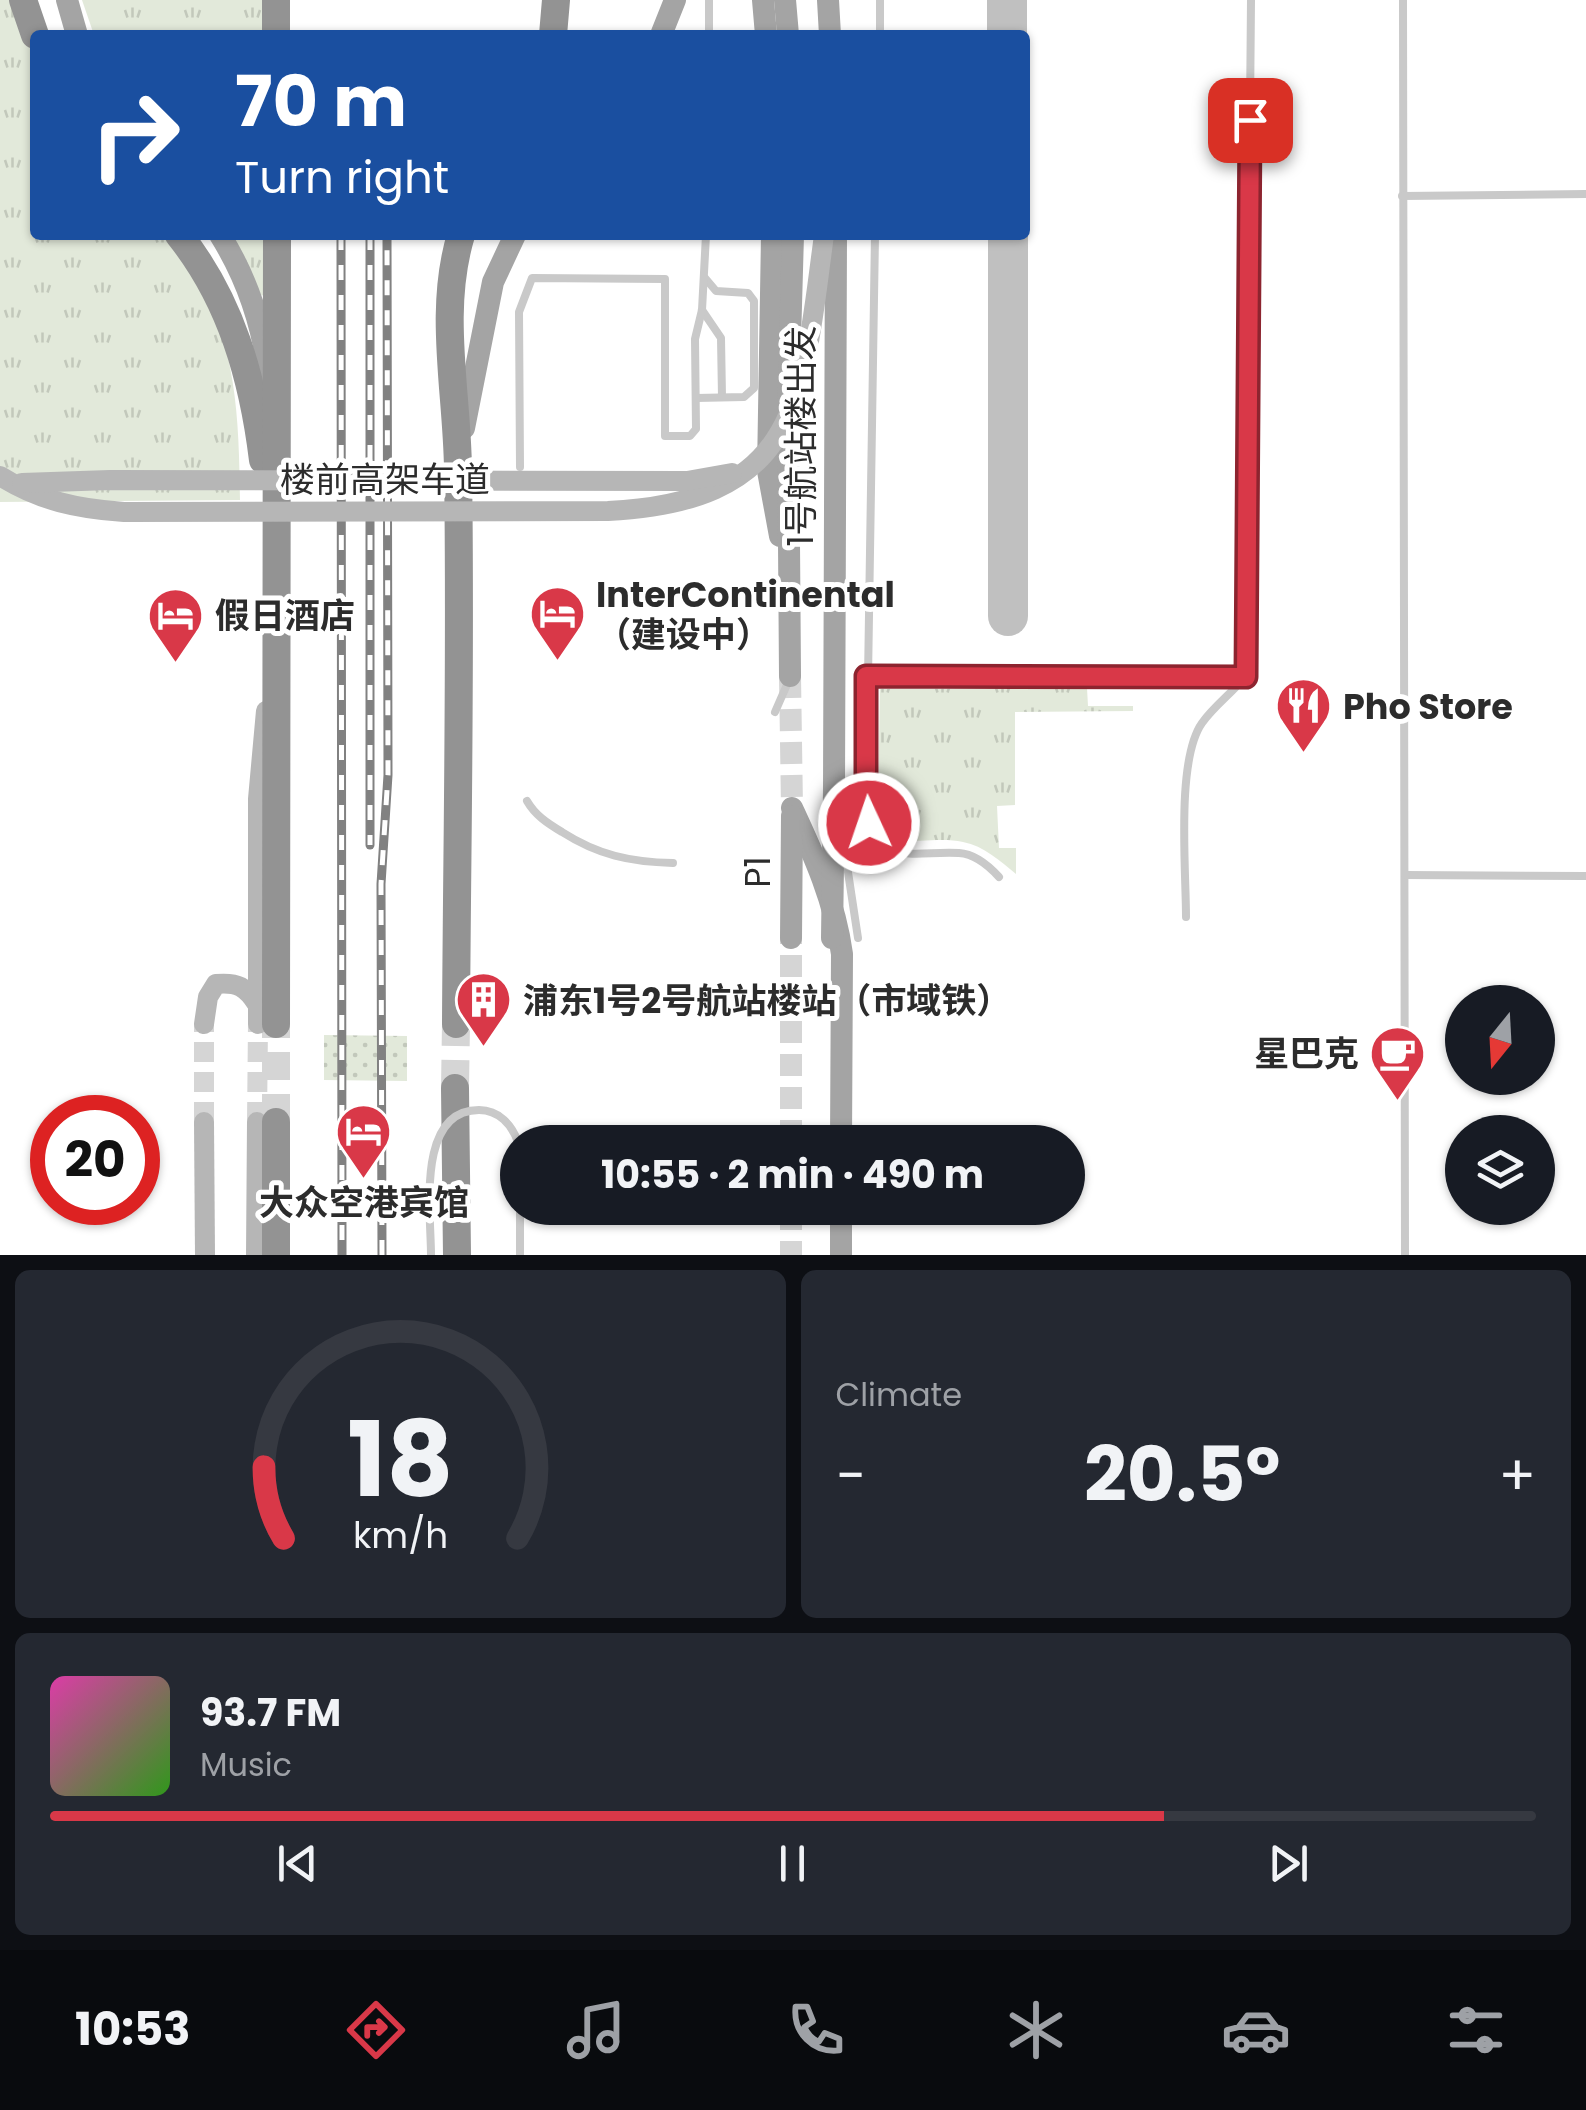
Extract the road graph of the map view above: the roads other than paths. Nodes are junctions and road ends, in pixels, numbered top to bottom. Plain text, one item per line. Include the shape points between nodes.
1 (23, 0) edge
2 (66, 0) edge
3 (276, 0) edge
4 (556, 0) edge
5 (675, 0) edge
6 (709, 0) edge
7 (762, 0) edge
8 (785, 0) edge
9 (828, 0) edge
10 (843, 0) edge
11 (880, 0) edge
12 (1251, 0) edge
13 (1402, 0) edge
14 (33, 30) edge
15 (75, 30) edge
16 (276, 30) edge
17 (553, 30) edge
18 (663, 30) edge
19 (709, 30) edge
20 (765, 30) edge
21 (788, 30) edge
22 (830, 30) edge
23 (842, 30) edge
24 (880, 30) edge
25 (1586, 194) edge
26 (1402, 196) junction
27 (182, 240) edge
28 (223, 240) edge
29 (277, 240) edge
30 (460, 240) edge
31 (513, 240) edge
32 (706, 240) edge
33 (772, 240) edge
34 (793, 240) edge
35 (823, 240) edge
36 (836, 240) edge
37 (875, 240) edge
38 (706, 278) junction
39 (702, 310) junction
40 (772, 328) junction
41 (696, 398) junction
42 (722, 398) junction
43 (788, 411) junction
44 (458, 466) junction
45 (755, 466) junction
46 (520, 467) dead end
47 (5, 479) edge
48 (278, 479) junction
49 (789, 578) junction
50 (278, 582) junction
51 (790, 676) joint
52 (866, 676) junction
53 (1246, 677) junction
54 (774, 712) dead end
55 (834, 788) junction
56 (526, 801) dead end
57 (673, 863) dead end
58 (1405, 875) junction
59 (1586, 876) edge
60 (999, 878) dead end
61 (1186, 917) dead end
62 (791, 938) tunnel mouth
63 (832, 938) dead end
64 (858, 938) dead end
65 (264, 1017) joint
66 (204, 1024) tunnel mouth
67 (456, 1024) tunnel mouth
68 (456, 1088) tunnel mouth
69 (204, 1122) tunnel mouth
70 (266, 1122) joint
71 (508, 1125) edge
72 (841, 1125) edge
73 (520, 1225) edge
74 (841, 1225) edge
75 (204, 1255) edge
76 (256, 1255) edge
77 (276, 1255) edge
78 (431, 1255) edge
79 (456, 1255) edge
80 (520, 1255) edge
81 (841, 1255) edge
82 (1405, 1255) edge

1 - 14 highway
2 - 15 main road
3 - 16 highway
4 - 17 highway
5 - 18 main road
6 - 19 lane
7 - 20 main road
8 - 21 main road
9 - 22 main road
10 - 23 main road
11 - 24 lane
12 - 53 lane
13 - 26 lane
25 - 26 lane
26 - 58 lane
27 - 50 highway via 216,290 251,386
28 - 48 main road via 256,315
29 - 48 highway
30 - 44 highway via 449,311
31 - 44 main road via 494,282
32 - 38 lane
33 - 40 main road
34 - 43 main road
35 - 45 street, 楼前高架车道, bridge via 799,394
36 - 55 main road, 1号航站楼出发
37 - 52 lane
38 - 39 lane
38 - 42 lane via 716,292 748,294 754,301 754,388 749,396
39 - 41 lane
39 - 42 lane via 722,338
40 - 43 main road
40 - 49 main road via 768,472
41 - 42 lane
41 - 46 lane via 696,429 690,436 665,436 665,279 532,278 519,312
43 - 49 main road
44 - 67 highway
45 - 47 street, 楼前高架车道, bridge via 687,481
45 - 47 street, 楼前高架车道, bridge via 685,502 608,511 124,512 70,506
48 - 50 highway
49 - 51 main road
50 - 65 highway
51 - 54 lane
52 - 53 lane
52 - 60 lane via 866,806 878,837 903,854 971,856
53 - 61 lane via 1202,722 1192,742
55 - 63 main road, 1号航站楼出发, bridge
55 - 64 lane, bridge
56 - 57 lane via 542,820 591,850
58 - 59 lane
58 - 82 lane
62 - 72 main road, P1 via 792,808 822,872 842,954
65 - 66 street via 247,988 233,982 216,984
68 - 79 highway
69 - 75 street
70 - 76 street
70 - 77 highway
71 - 78 lane, bridge via 488,1110 466,1111 444,1124 433,1153
73 - 80 lane
74 - 81 main road

